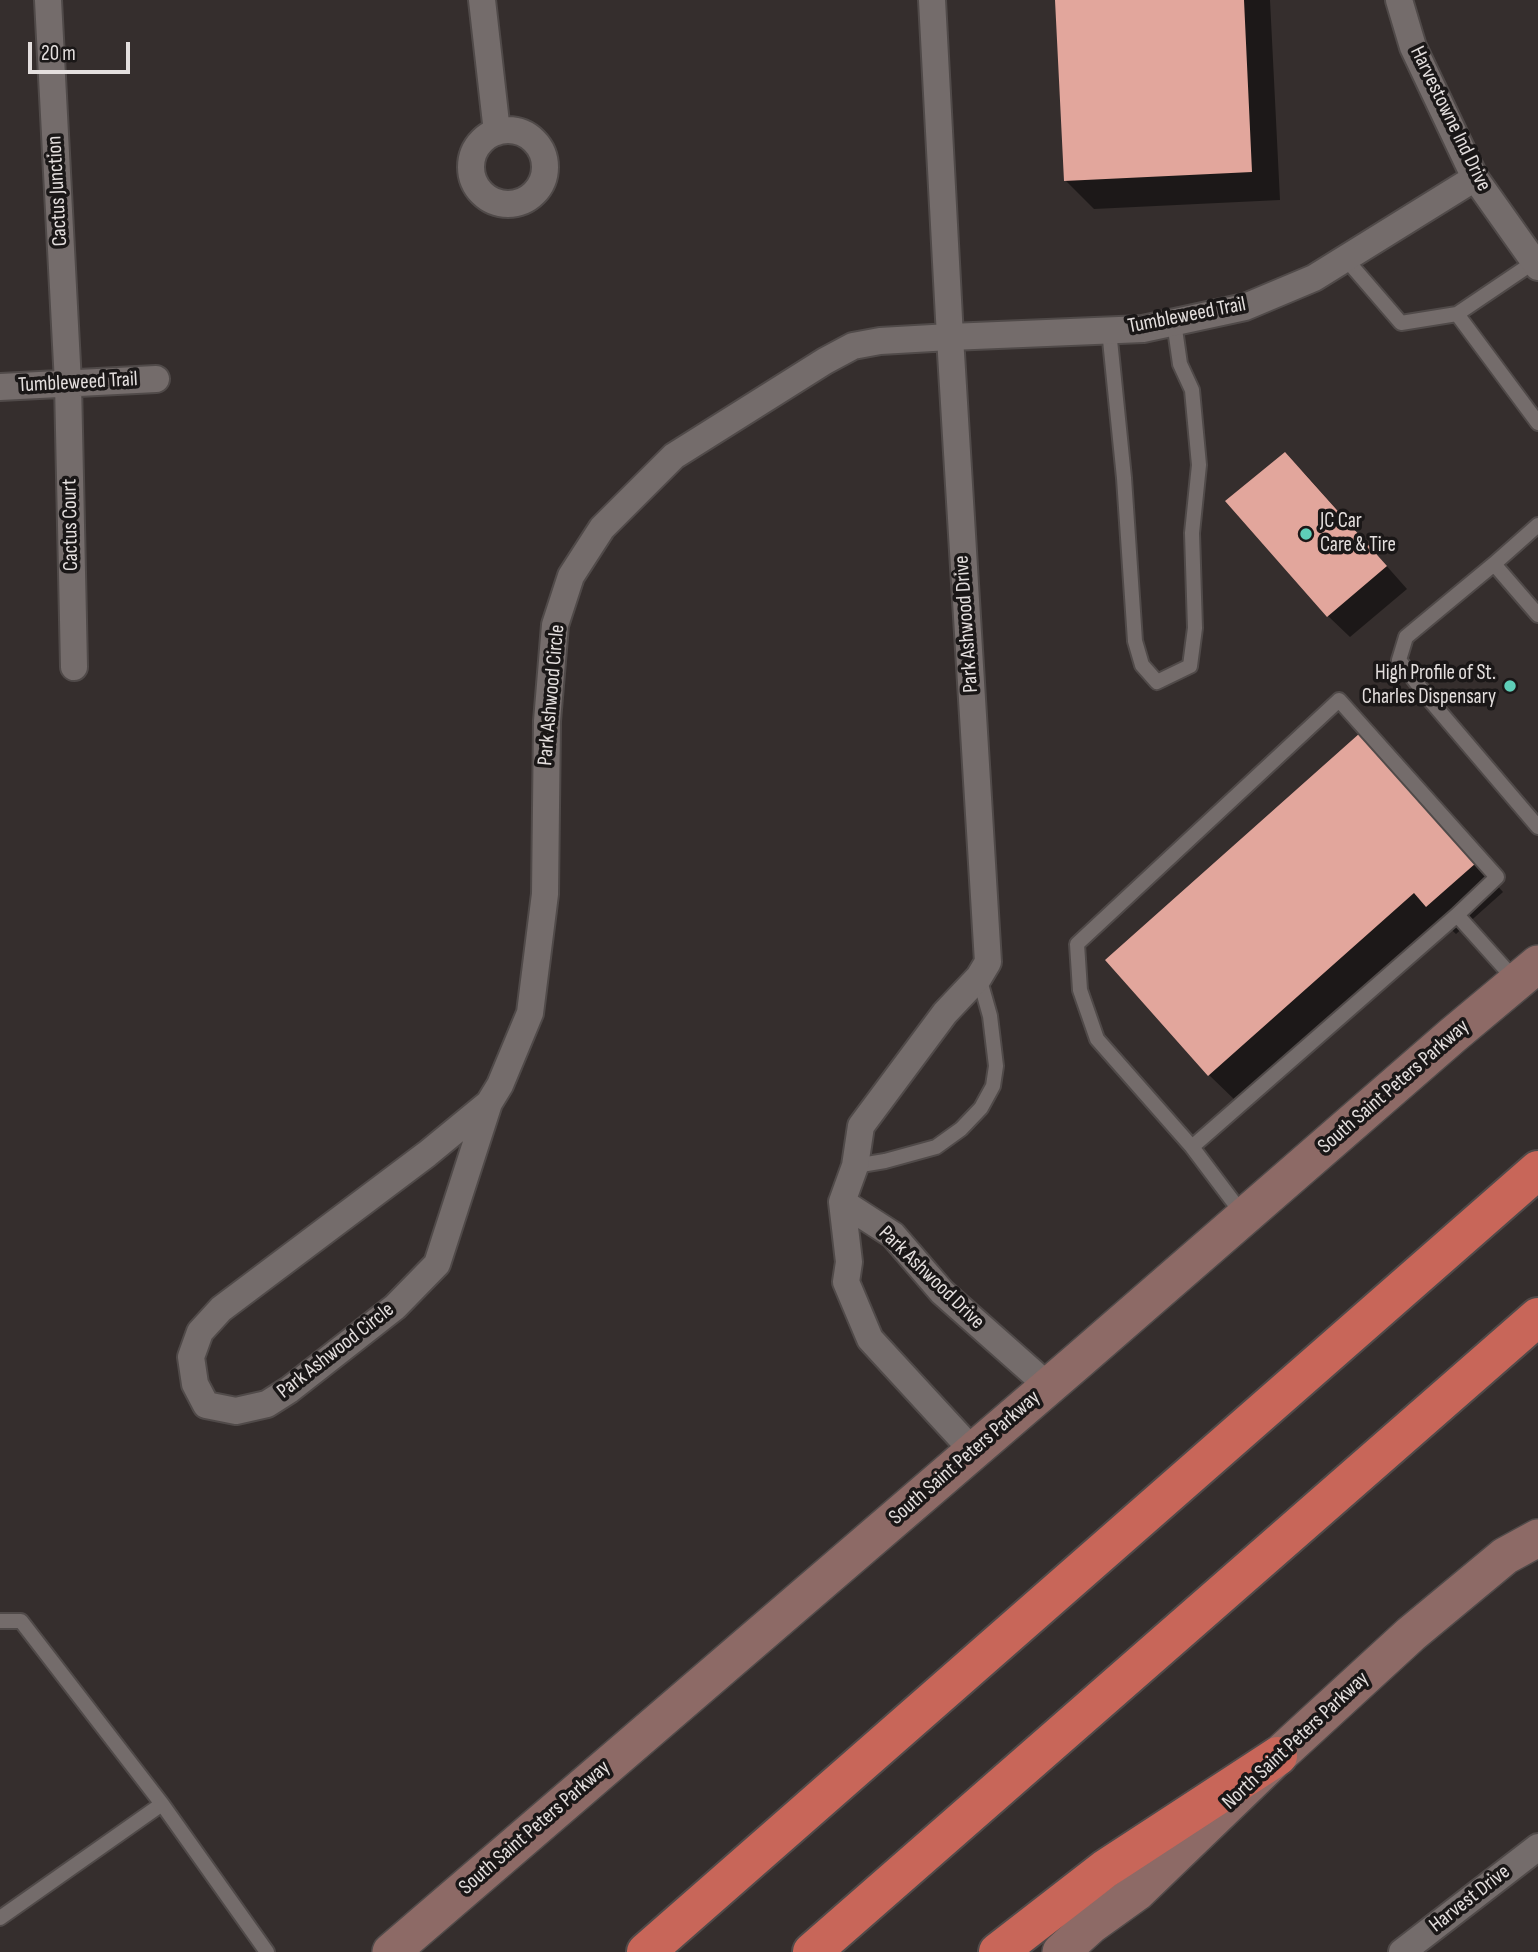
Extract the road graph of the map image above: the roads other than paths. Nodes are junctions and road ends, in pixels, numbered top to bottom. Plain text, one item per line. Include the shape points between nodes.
1 (48, 0) edge
2 (482, 0) edge
3 (932, 0) edge
4 (1398, 0) edge
5 (497, 132) dead end
6 (1475, 178) junction
7 (1345, 258) junction
8 (1536, 264) edge
9 (1457, 314) junction
10 (1174, 322) junction
11 (1109, 330) junction
12 (950, 337) junction
13 (156, 379) dead end
14 (68, 383) junction
15 (0, 387) edge
16 (1538, 423) edge
17 (1538, 525) edge
18 (1494, 564) junction
19 (1538, 615) edge
20 (74, 667) dead end
21 (1538, 827) edge
22 (1457, 915) junction
23 (1527, 973) edge
24 (979, 977) junction
25 (489, 1103) junction
26 (1192, 1147) junction
27 (855, 1166) junction
28 (1538, 1170) edge
29 (842, 1202) junction
30 (1244, 1216) junction
31 (1538, 1317) edge
32 (1048, 1386) junction
33 (973, 1451) junction
34 (1538, 1538) edge
35 (0, 1621) edge
36 (1278, 1756) junction
37 (162, 1804) junction
38 (1538, 1847) edge
39 (0, 1918) edge
40 (648, 1947) edge
41 (267, 1952) edge
42 (391, 1952) edge
43 (813, 1952) edge
44 (998, 1952) edge
45 (1061, 1952) edge
46 (1402, 1952) edge

1 - 14 street, Cactus Junction
2 - 5 street
3 - 12 street, Park Ashwood Drive
4 - 6 street, Harvestowne Ind Drive via 1413,47
6 - 7 street, Tumbleweed Trail
6 - 8 street, Harvestowne Ind Drive
7 - 9 lane via 1401,323
7 - 10 street, Tumbleweed Trail via 1314,278 1245,307
8 - 9 lane
9 - 16 lane
10 - 11 street, Tumbleweed Trail
10 - 11 lane via 1180,364 1192,390 1199,465 1192,533 1195,628 1190,666 1157,682 1142,665 1135,642
11 - 12 street, Tumbleweed Trail
12 - 24 street, Park Ashwood Drive via 988,962
12 - 25 street, Park Ashwood Circle via 853,346 825,361 674,456 602,528 585,552 571,576 555,625 547,721 545,894 530,1013
13 - 14 street, Tumbleweed Trail
14 - 15 street, Tumbleweed Trail
14 - 20 street, Cactus Court
17 - 18 lane
18 - 19 lane
18 - 21 lane via 1406,637 1399,660
22 - 23 lane
22 - 26 lane
22 - 26 lane via 1497,877 1339,701 1077,944 1080,990 1097,1039
23 - 30 main road, South Saint Peters Parkway
24 - 27 street, Park Ashwood Drive via 944,1013 861,1126
24 - 27 lane via 996,1066 993,1086 981,1108 936,1147
25 - 25 street, Park Ashwood Circle via 221,1309 200,1332 191,1357 195,1384 206,1405 236,1411 267,1404 395,1307 437,1264
26 - 30 lane
27 - 29 street, Park Ashwood Drive
28 - 40 highway
29 - 32 street, Park Ashwood Drive via 893,1235 943,1292
29 - 33 street, Park Ashwood Drive via 849,1262 846,1282 870,1339
30 - 32 main road, South Saint Peters Parkway
31 - 43 highway
32 - 33 main road, South Saint Peters Parkway
33 - 42 main road, South Saint Peters Parkway
34 - 36 main road, North Saint Peters Parkway via 1505,1556 1411,1633
35 - 37 lane via 21,1621
36 - 44 highway via 1105,1869
36 - 45 main road, North Saint Peters Parkway via 1138,1892
37 - 39 lane
37 - 41 lane
38 - 46 street, Harvest Drive

